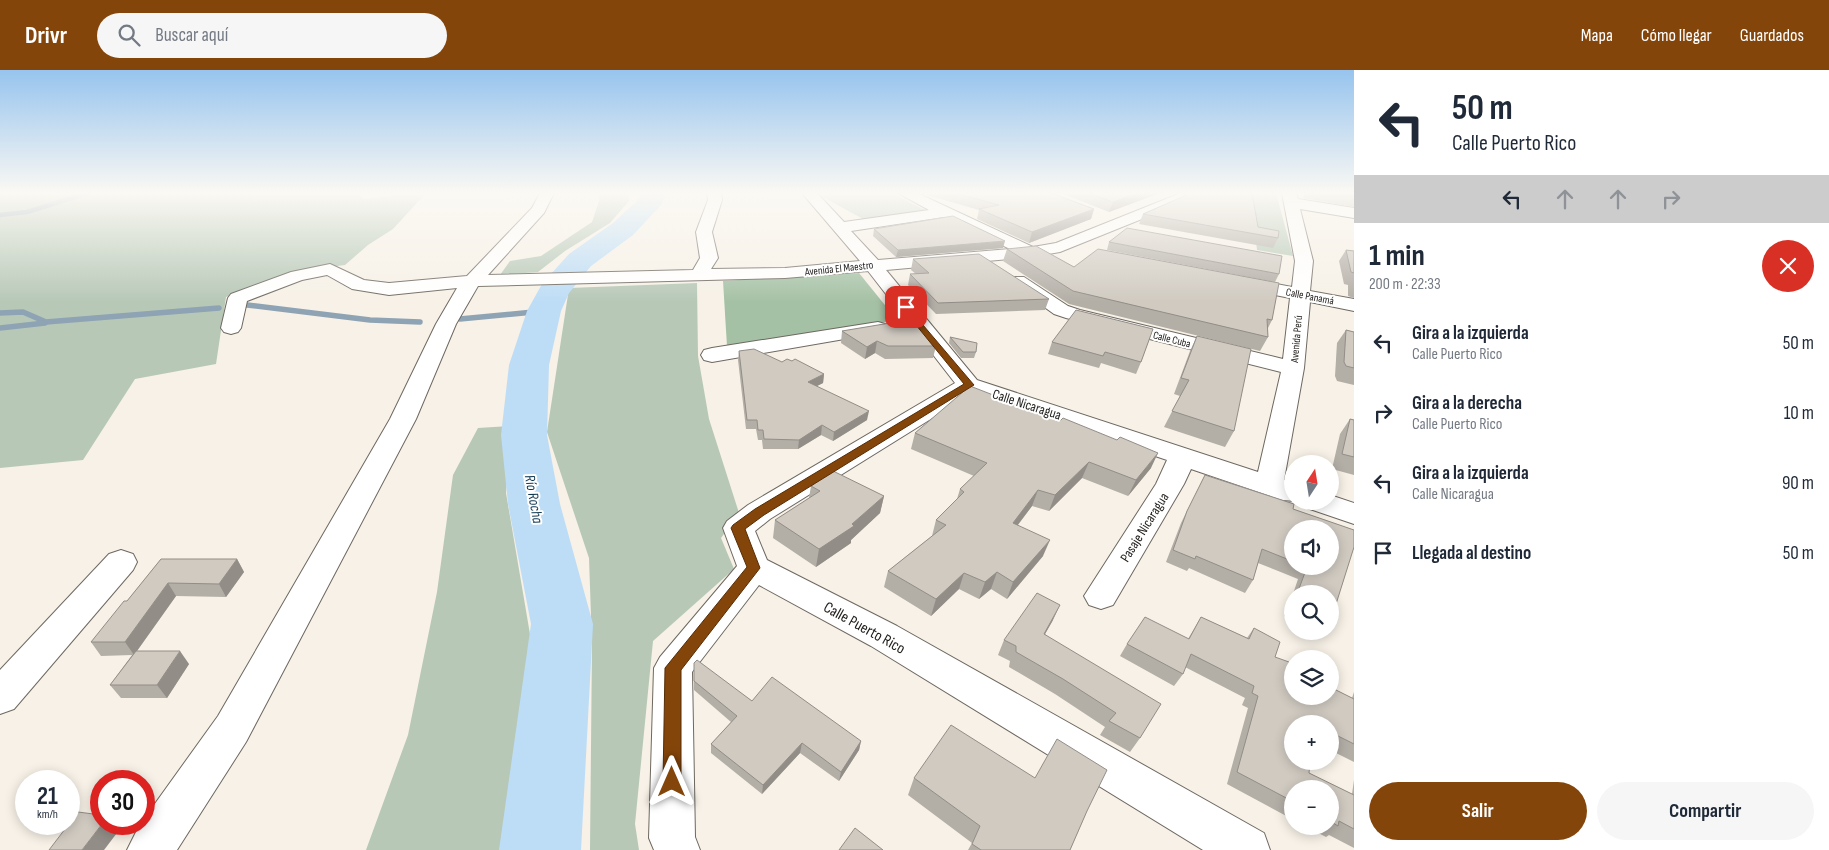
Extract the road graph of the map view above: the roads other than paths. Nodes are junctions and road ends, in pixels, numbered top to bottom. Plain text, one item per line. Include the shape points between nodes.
1 (521, 229) edge
2 (705, 229) edge
3 (839, 229) edge
4 (982, 229) edge
5 (1106, 229) edge
6 (1136, 229) edge
7 (1293, 229) edge
8 (1142, 231) edge
9 (1060, 247) junction
10 (1031, 252) junction
11 (1089, 253) edge
12 (978, 255) junction
13 (872, 264) junction
14 (698, 276) junction
15 (1223, 279) edge
16 (473, 281) junction
17 (1300, 294) junction
18 (1354, 305) edge
19 (917, 322) junction
20 (231, 328) dead end
21 (712, 356) dead end
22 (1293, 368) junction
23 (969, 385) junction
24 (1183, 456) junction
25 (1281, 489) edge
26 (1339, 509) edge
27 (1354, 514) edge
28 (121, 562) dead end
29 (754, 568) junction
30 (1101, 596) dead end
31 (0, 697) edge
32 (150, 850) edge
33 (677, 850) edge
34 (1247, 850) edge

1 - 16 street
2 - 14 street via 709,258
3 - 13 street
4 - 10 street
5 - 9 street, Avenida El Maestro
6 - 8 street
7 - 17 street, Avenida Perú
9 - 10 street, Avenida El Maestro
9 - 11 street
10 - 12 street, Avenida El Maestro
12 - 13 street, Avenida El Maestro
12 - 22 street, Calle Cuba via 1067,312
13 - 14 street, Avenida El Maestro via 785,273
13 - 19 street
14 - 16 street, Avenida El Maestro
15 - 17 street, Calle Panamá
16 - 20 street, Avenida El Maestro via 390,289 359,285 330,269 297,276 238,298
16 - 32 street via 446,324 403,419 232,729
17 - 18 street, Calle Panamá
17 - 22 street, Avenida Perú
19 - 21 street
19 - 23 street
22 - 25 street, Avenida Perú
23 - 24 street, Calle Nicaragua
23 - 29 street via 759,512 738,528
24 - 25 street, Calle Nicaragua
24 - 30 street, Pasaje Nicaragua via 1170,484
26 - 27 street
28 - 31 street
29 - 33 street via 673,668 672,838
29 - 34 street, Calle Puerto Rico via 884,636

